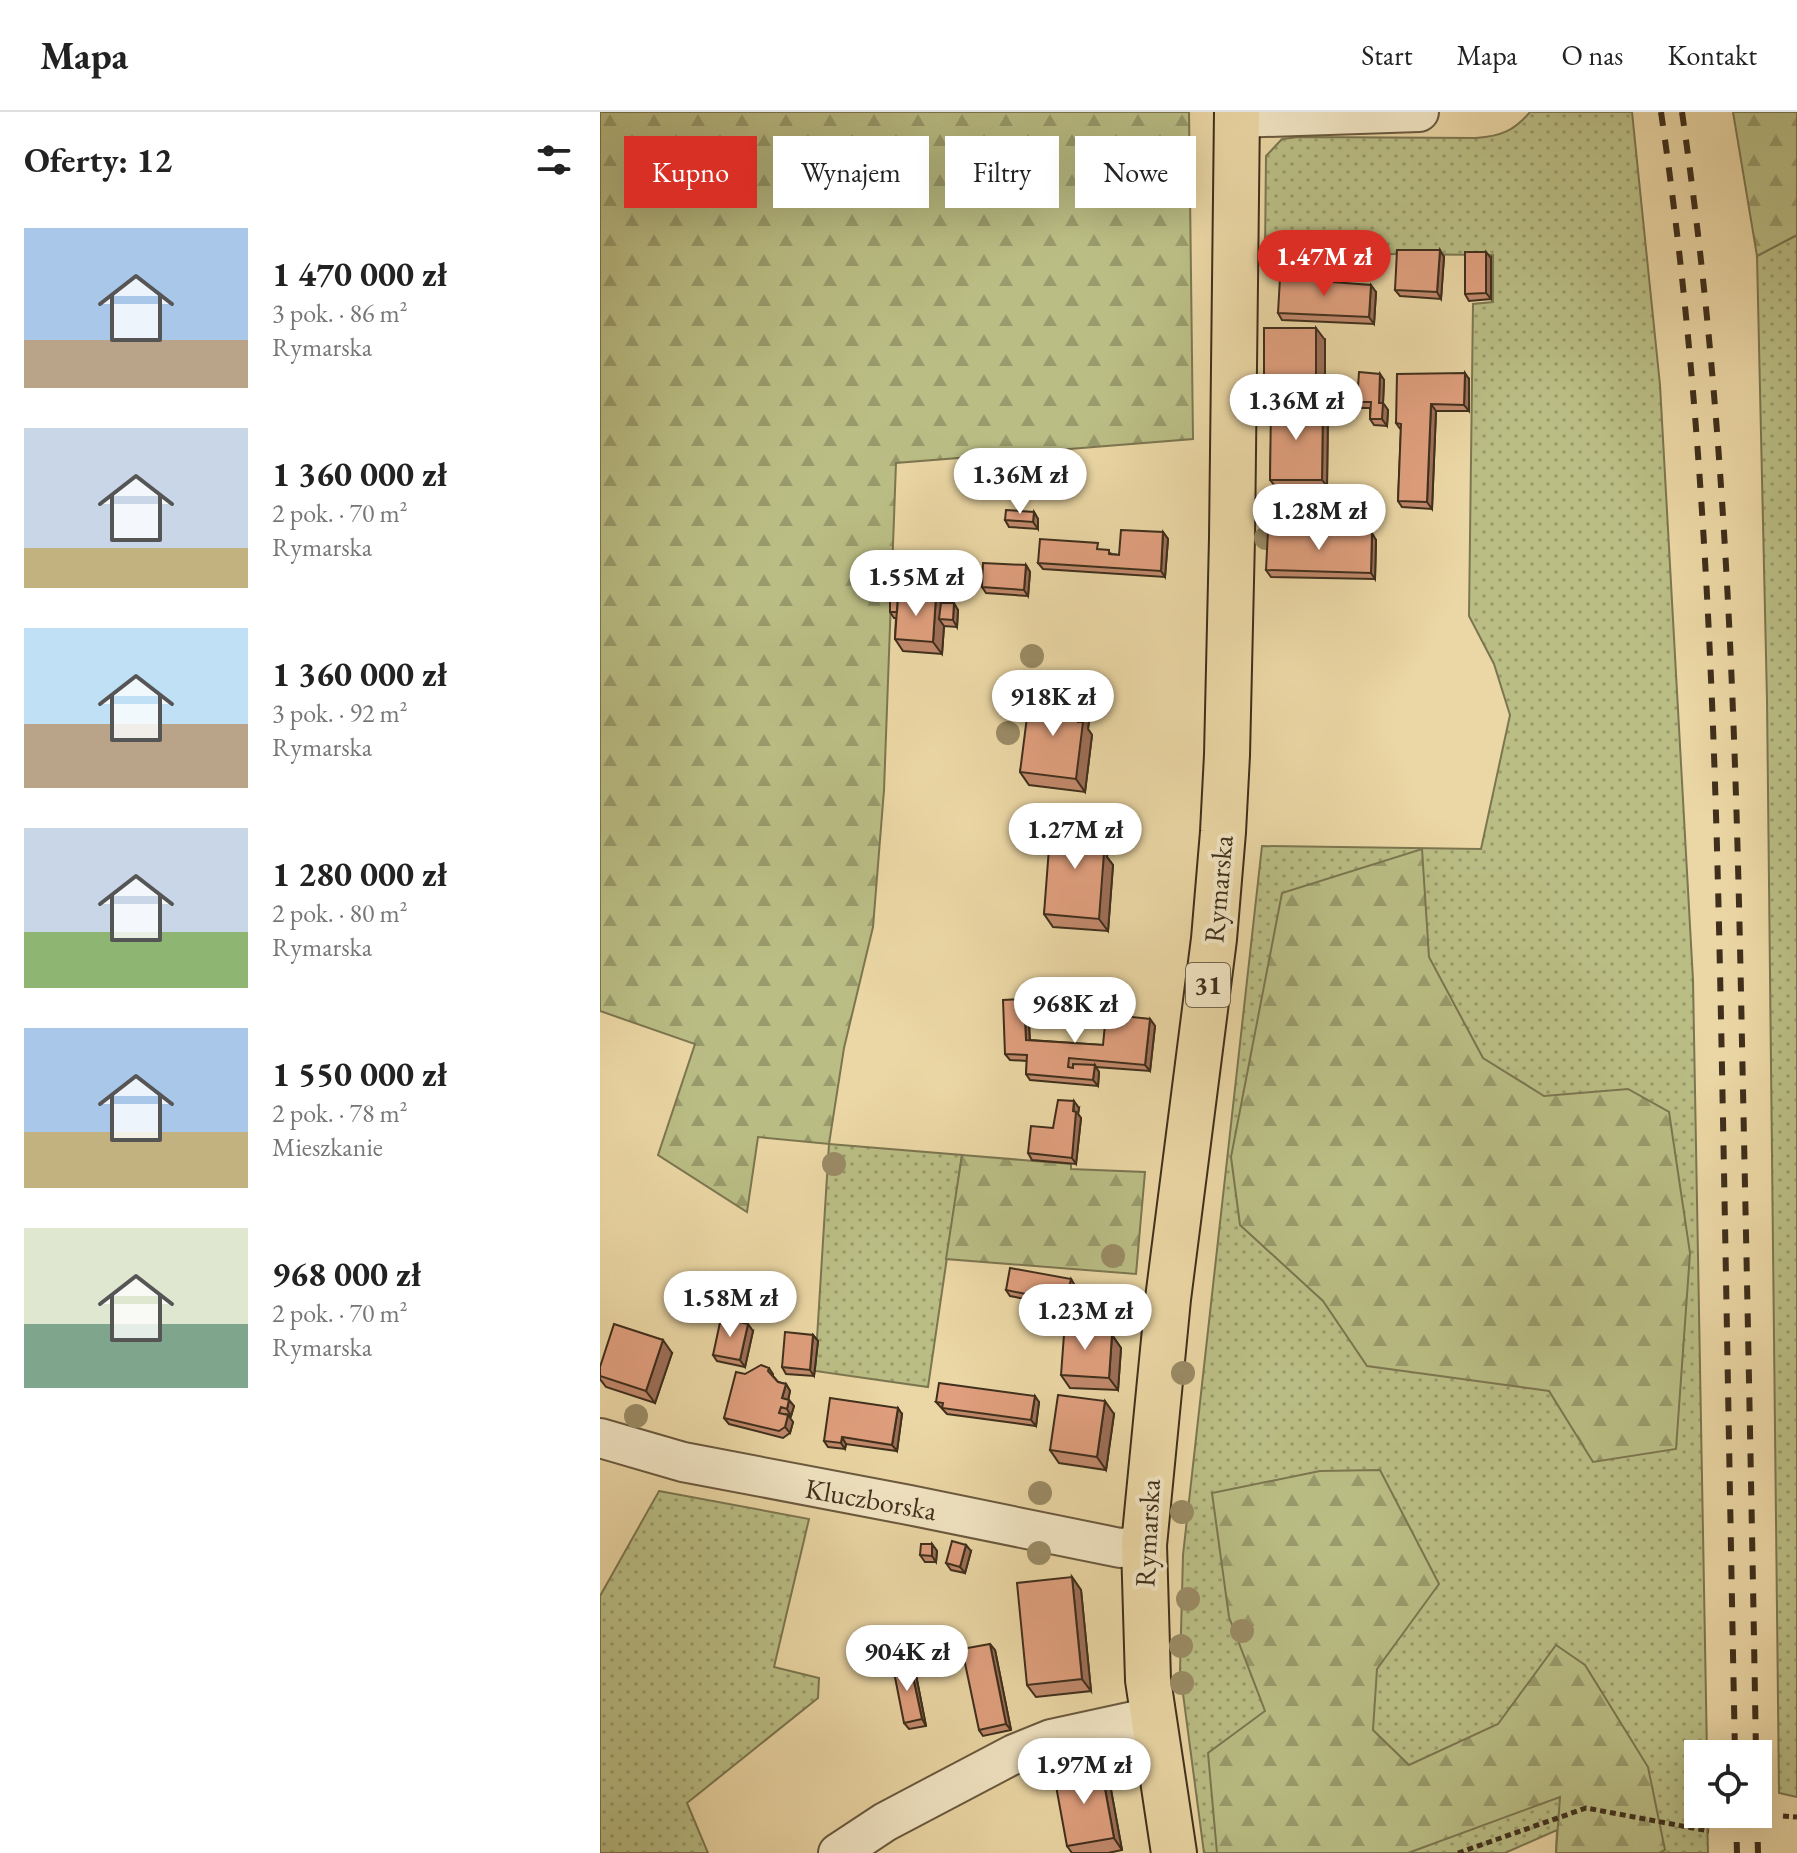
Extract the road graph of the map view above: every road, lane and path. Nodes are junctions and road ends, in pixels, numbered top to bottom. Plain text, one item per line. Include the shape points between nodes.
1 (1419, 112) edge
2 (1330, 114) edge
3 (1237, 115) edge
4 (600, 1438) edge
5 (1144, 1545) junction
6 (1152, 1717) junction
7 (1783, 1816) dead end
8 (1797, 1817) edge
9 (1709, 1831) dead end
10 (838, 1853) edge
11 (1174, 1853) edge
12 (1458, 1853) edge

1 - 2 street
2 - 3 street
3 - 5 main road, Rymarska / 31 via 1223,832
4 - 5 street, Kluczborska via 766,1480 1120,1548
5 - 6 main road, Rymarska / 31 via 1144,1638
6 - 10 street via 1051,1739 1014,1754
6 - 11 main road, Rymarska / 31
7 - 8 path
9 - 12 path via 1586,1808

